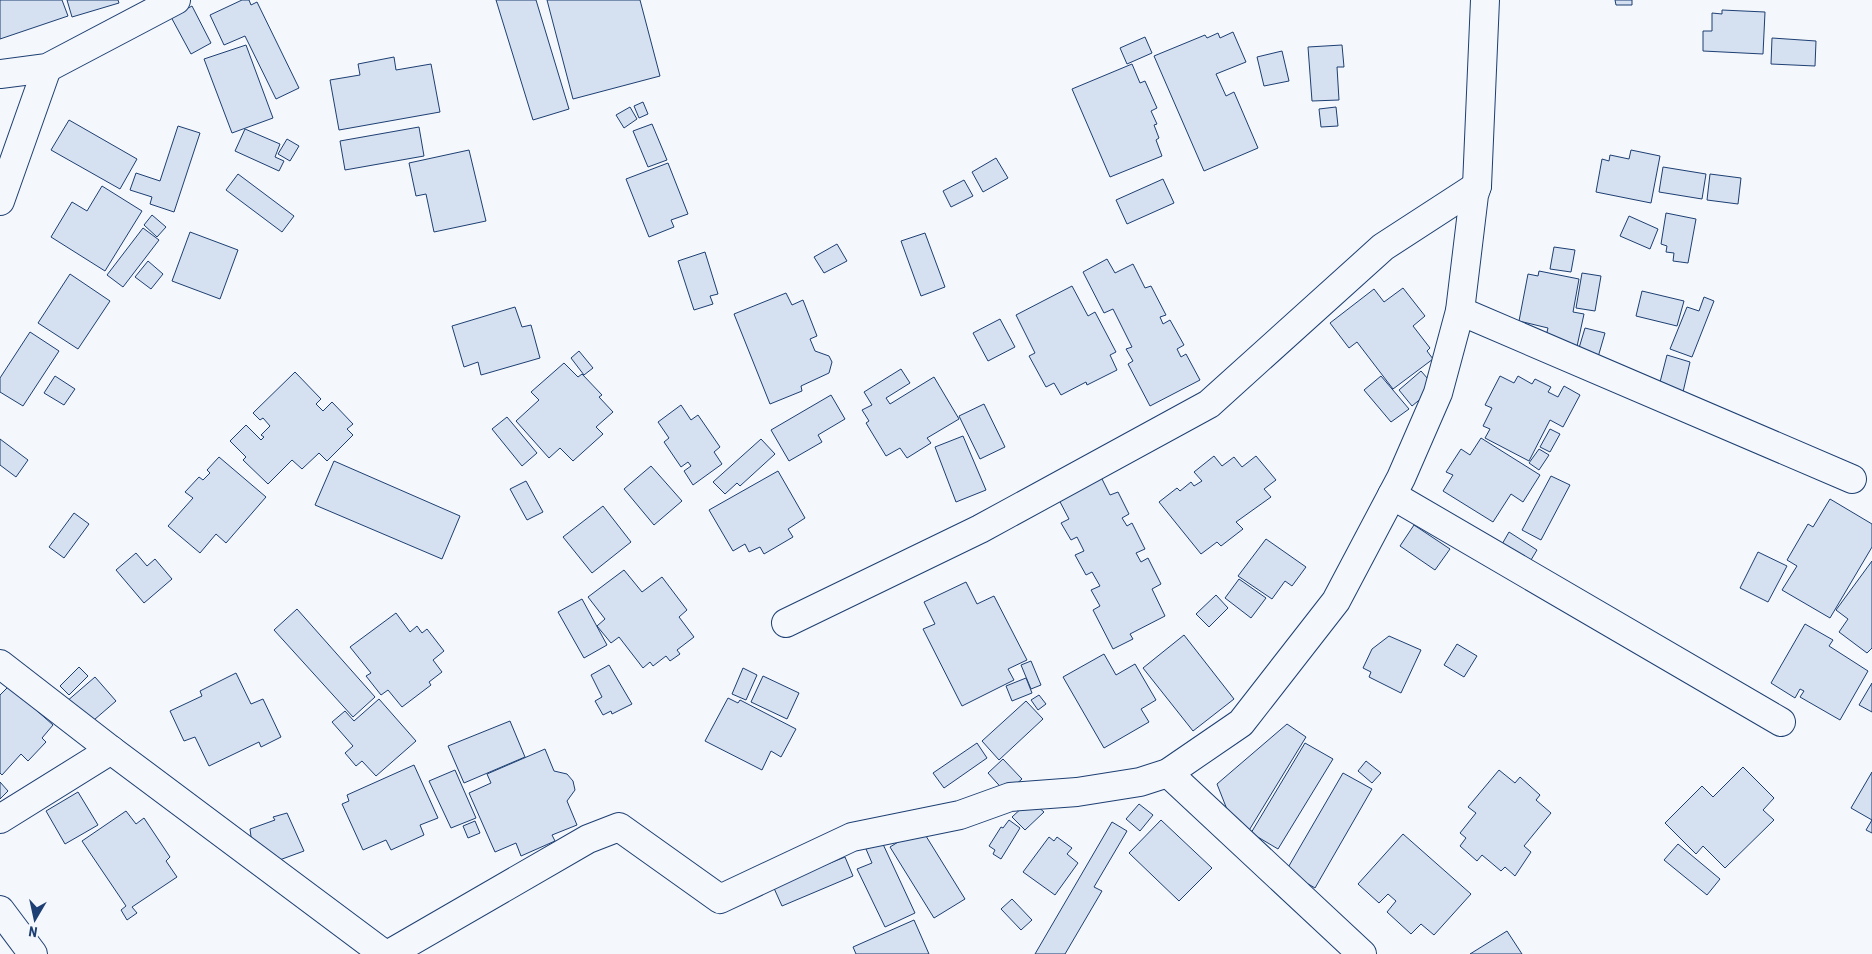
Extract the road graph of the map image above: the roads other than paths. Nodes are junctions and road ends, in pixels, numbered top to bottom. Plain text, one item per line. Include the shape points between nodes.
1 (176, 0) edge
2 (1485, 0) edge
3 (47, 68) junction
4 (0, 74) edge
5 (1477, 186) junction
6 (0, 201) edge
7 (1460, 311) junction
8 (1852, 480) dead end
9 (1392, 495) junction
10 (786, 623) dead end
11 (0, 664) edge
12 (1782, 722) dead end
13 (111, 750) junction
14 (1168, 773) junction
15 (0, 819) edge
16 (0, 910) edge
17 (33, 954) edge
18 (384, 954) edge
19 (388, 954) edge
20 (1362, 954) edge

1 - 3 street
2 - 5 street
3 - 4 street
3 - 6 street
5 - 7 street
5 - 10 street via 1383,247 1209,404 980,529
7 - 8 street
7 - 9 street via 1438,393
9 - 12 street
9 - 14 street via 1336,601 1241,724
11 - 13 street
13 - 15 street
13 - 18 street
14 - 19 street via 1140,782 1077,792 1010,797 960,815 852,837 720,899 619,827 588,839
14 - 20 street
16 - 17 street

